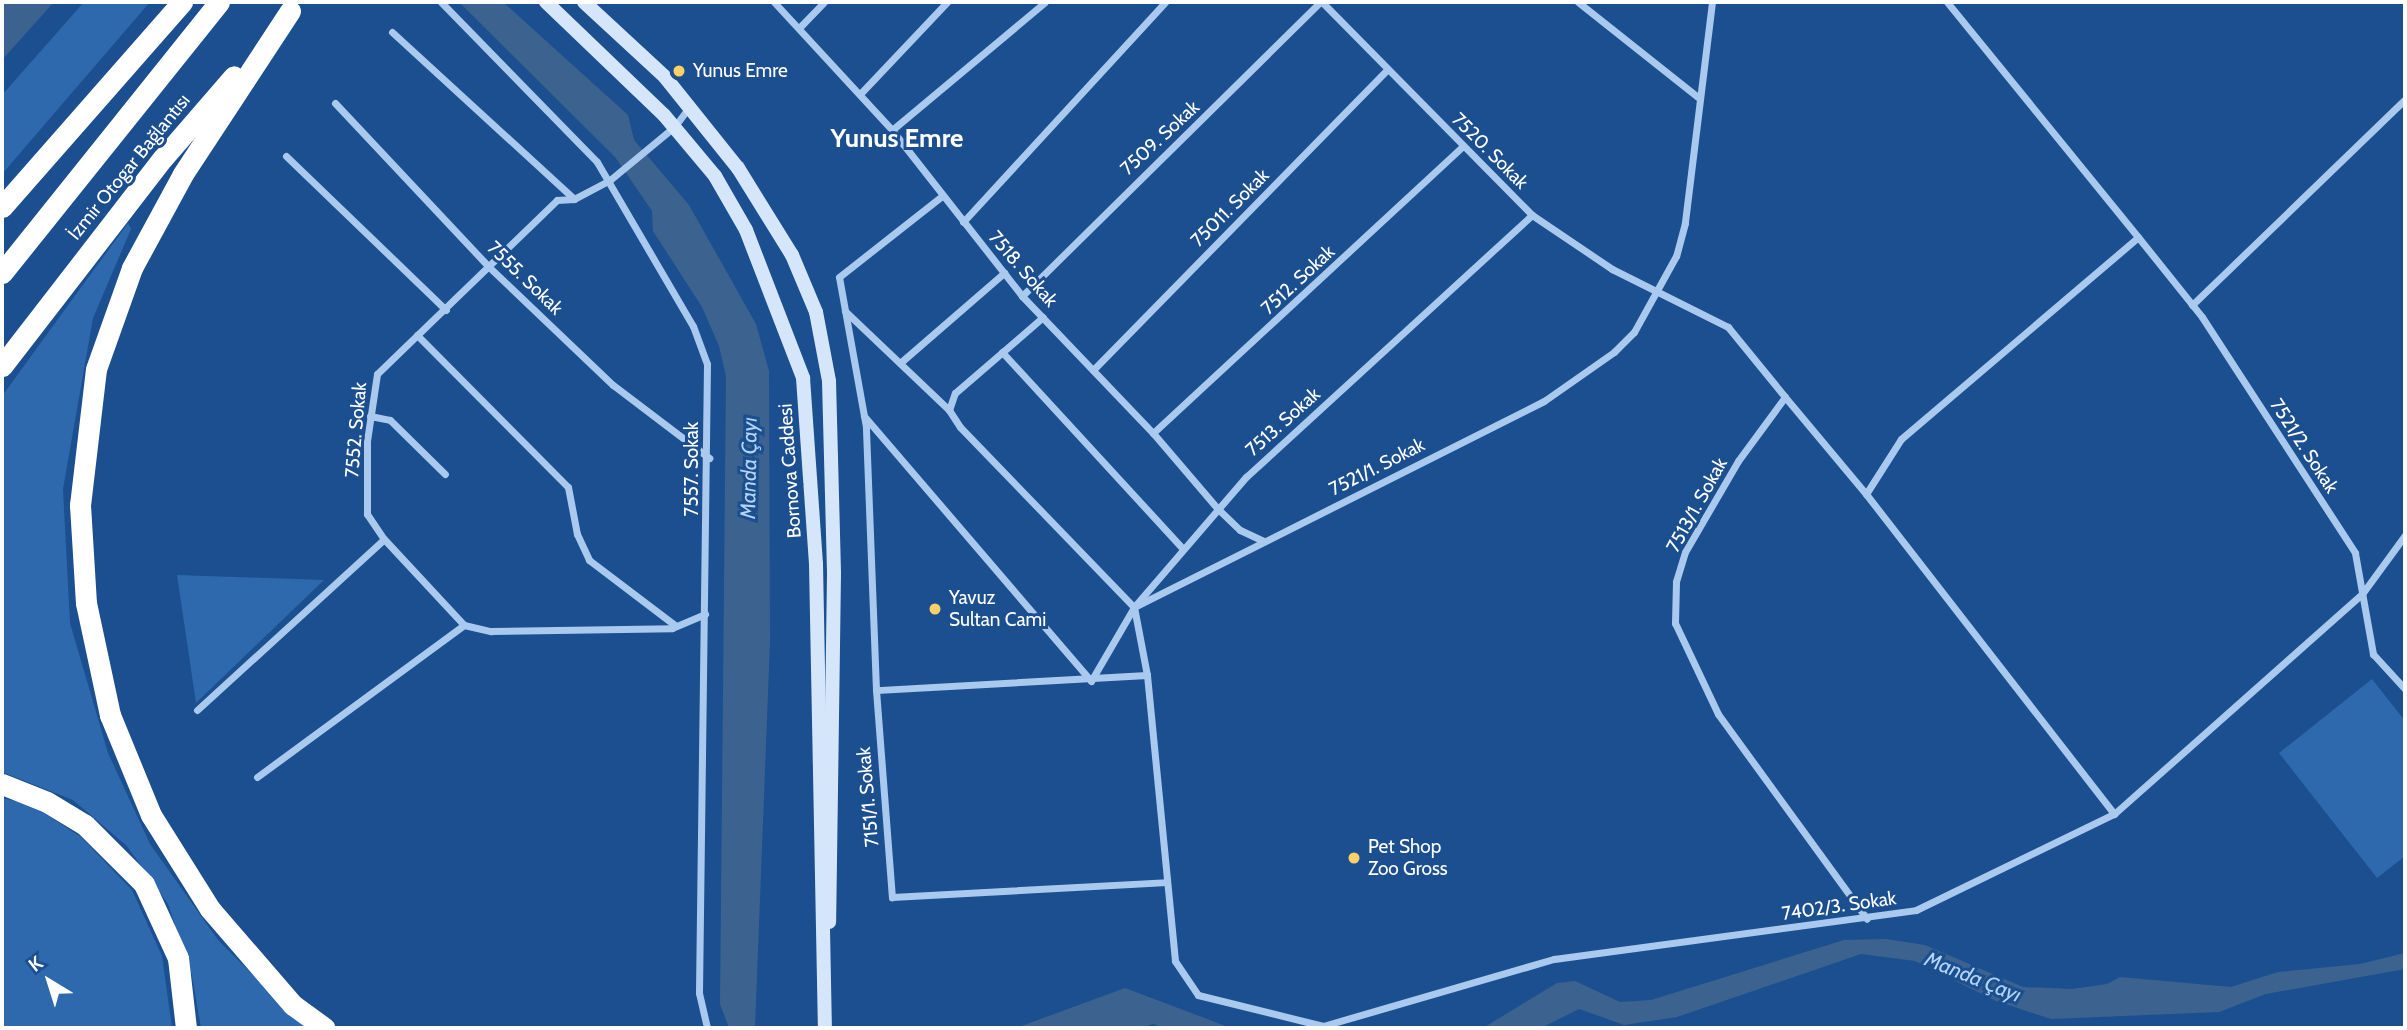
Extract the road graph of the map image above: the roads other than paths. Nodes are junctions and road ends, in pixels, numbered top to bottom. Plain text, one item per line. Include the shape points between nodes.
1 (182, 2) edge
2 (219, 2) edge
3 (441, 2) edge
4 (546, 2) edge
5 (584, 2) edge
6 (774, 2) edge
7 (824, 2) edge
8 (947, 2) edge
9 (1045, 2) edge
10 (1165, 2) edge
11 (1321, 2) edge
12 (1578, 2) edge
13 (1712, 2) edge
14 (1947, 2) edge
15 (294, 6) edge
16 (799, 28) junction
17 (392, 32) dead end
18 (1388, 69) junction
19 (860, 94) junction
20 (1699, 98) junction
21 (2405, 99) edge
22 (335, 103) dead end
23 (690, 106) junction
24 (674, 127) junction
25 (892, 130) junction
26 (1462, 147) junction
27 (286, 156) dead end
28 (610, 180) junction
29 (943, 196) junction
30 (574, 199) junction
31 (2, 207) edge
32 (1532, 215) junction
33 (963, 222) junction
34 (2137, 237) junction
35 (489, 267) junction
36 (2, 273) edge
37 (1004, 273) junction
38 (1658, 294) junction
39 (1022, 296) junction
40 (2192, 304) junction
41 (446, 310) junction
42 (845, 311) junction
43 (1043, 317) junction
44 (417, 335) junction
45 (1002, 352) junction
46 (900, 363) junction
47 (2, 366) edge
48 (1093, 370) junction
49 (1785, 397) junction
50 (949, 410) junction
51 (370, 416) junction
52 (864, 416) junction
53 (1153, 433) junction
54 (709, 458) junction
55 (445, 474) dead end
56 (1866, 494) junction
57 (1218, 509) junction
58 (2405, 535) edge
59 (384, 539) junction
60 (1264, 541) junction
61 (1181, 547) junction
62 (2362, 594) junction
63 (1133, 607) junction
64 (705, 614) junction
65 (464, 625) junction
66 (676, 626) junction
67 (1147, 676) junction
68 (1091, 681) junction
69 (2405, 689) edge
70 (876, 690) junction
71 (197, 710) dead end
72 (257, 777) dead end
73 (2, 785) edge
74 (2114, 814) junction
75 (1167, 882) junction
76 (1867, 919) junction
77 (825, 1027) edge
78 (186, 1028) edge
79 (325, 1028) edge
80 (707, 1028) edge

1 - 31 highway
2 - 36 highway, İzmir Otogar Bağlantısı via 134,102
3 - 28 street, 7557. Sokak
4 - 24 main road, Bornova Caddesi
5 - 23 main road, Bornova Caddesi
6 - 16 street, 7518. Sokak
7 - 16 street
8 - 19 street
9 - 25 street
10 - 33 street
11 - 18 street, 7520. Sokak
11 - 39 street, 7509. Sokak
12 - 20 street
13 - 20 street, 7521/1. Sokak
14 - 34 street, 7521/2. Sokak
15 - 47 highway, İzmir Otogar Bağlantısı via 163,158
15 - 79 highway via 183,174 132,268 96,369 80,505 86,603 110,715 151,815 210,909 293,1005
16 - 19 street, 7518. Sokak
17 - 30 street
18 - 26 street, 7520. Sokak
18 - 48 street, 75011. Sokak
19 - 25 street, 7518. Sokak
20 - 38 street, 7521/1. Sokak via 1685,223
21 - 40 street
22 - 35 street, 7555. Sokak
23 - 24 street, 7552. Sokak
23 - 77 main road, Bornova Caddesi via 738,168 792,255 816,312 829,381 833,726
24 - 28 street, 7552. Sokak
24 - 77 main road, Bornova Caddesi via 715,176 746,229 803,378 816,564
25 - 29 street, 7518. Sokak
26 - 32 street, 7520. Sokak
26 - 53 street, 7512. Sokak
27 - 41 street
28 - 30 street, 7552. Sokak
28 - 54 street, 7557. Sokak via 692,326 707,364
29 - 33 street, 7518. Sokak
29 - 42 street via 839,277
30 - 35 street, 7552. Sokak via 557,200
32 - 38 street, 7520. Sokak
32 - 57 street, 7513. Sokak via 1246,477
33 - 37 street, 7518. Sokak
34 - 40 street, 7521/2. Sokak, bridge
34 - 56 street via 1901,439
35 - 41 street, 7552. Sokak
35 - 54 street, 7555. Sokak via 613,386
37 - 39 street, 7518. Sokak
37 - 46 street
38 - 49 street via 1728,327
38 - 60 street, 7521/1. Sokak via 1634,332 1614,352 1544,401
39 - 43 street, 7518. Sokak
40 - 62 street, 7521/2. Sokak, bridge via 2355,553
41 - 44 street, 7552. Sokak
42 - 46 street
42 - 52 street
43 - 45 street
43 - 48 street, 7518. Sokak
44 - 51 street, 7552. Sokak via 377,374
44 - 66 street via 568,487 577,534 589,560
45 - 50 street via 955,393
45 - 61 street
46 - 50 street
48 - 53 street, 7518. Sokak
49 - 56 street
49 - 76 street, 7513/1. Sokak via 1738,461 1685,552 1676,582 1675,622 1718,714
50 - 63 street via 960,427
51 - 55 street via 390,420
51 - 59 street, 7552. Sokak via 367,514
52 - 68 street
52 - 70 street
53 - 57 street, 7518. Sokak
54 - 64 street, 7557. Sokak
56 - 74 street
57 - 60 street, 7518. Sokak via 1240,530
57 - 61 street, 7513. Sokak
58 - 62 street, 7402/3. Sokak
59 - 65 street, 7552. Sokak
59 - 71 street
60 - 63 street, 7521/1. Sokak
61 - 63 street, 7513. Sokak
62 - 69 street, 7521/2. Sokak, bridge via 2373,654
62 - 74 street, 7402/3. Sokak
63 - 67 street
63 - 68 street, 7513. Sokak
64 - 66 street
64 - 80 street, 7557. Sokak via 699,993
65 - 66 street via 491,631
65 - 72 street
67 - 68 street
67 - 75 street
68 - 70 street
70 - 75 street, 7151/1. Sokak via 892,897
73 - 78 highway via 47,802 85,825 144,884 178,958
74 - 76 street, 7402/3. Sokak via 1916,911
75 - 76 street, 7402/3. Sokak via 1175,961 1198,995 1323,1026 1555,958

